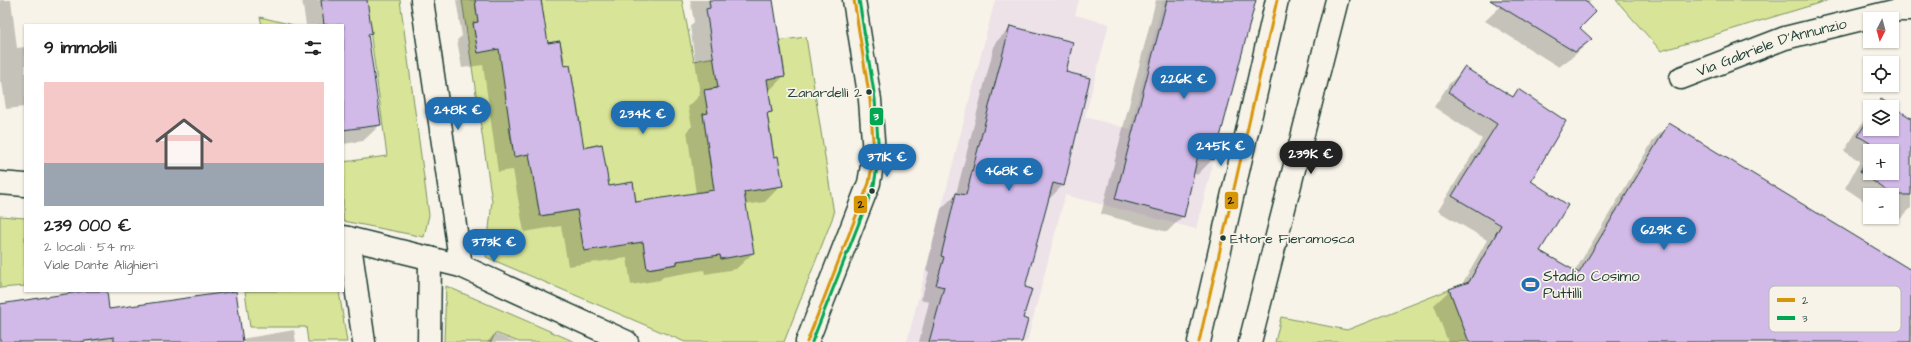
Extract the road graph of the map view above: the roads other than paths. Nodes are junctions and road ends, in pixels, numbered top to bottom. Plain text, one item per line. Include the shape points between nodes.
1 (422, 0) edge
2 (854, 0) edge
3 (1277, 0) edge
4 (1338, 0) edge
5 (1911, 10) edge
6 (1681, 78) dead end
7 (0, 183) edge
8 (24, 185) edge
9 (346, 238) edge
10 (430, 258) junction
11 (461, 266) junction
12 (364, 342) edge
13 (429, 342) edge
14 (627, 342) edge
15 (806, 342) edge
16 (1199, 342) edge
17 (1250, 342) edge

1 - 11 street
2 - 15 street via 870,100 874,154 869,183
3 - 16 street
4 - 17 street
5 - 6 street, Via Gabriele D'Annunzio via 1898,10 1785,38
7 - 8 street
9 - 10 street
9 - 12 street
10 - 11 street
10 - 13 street
11 - 14 street

